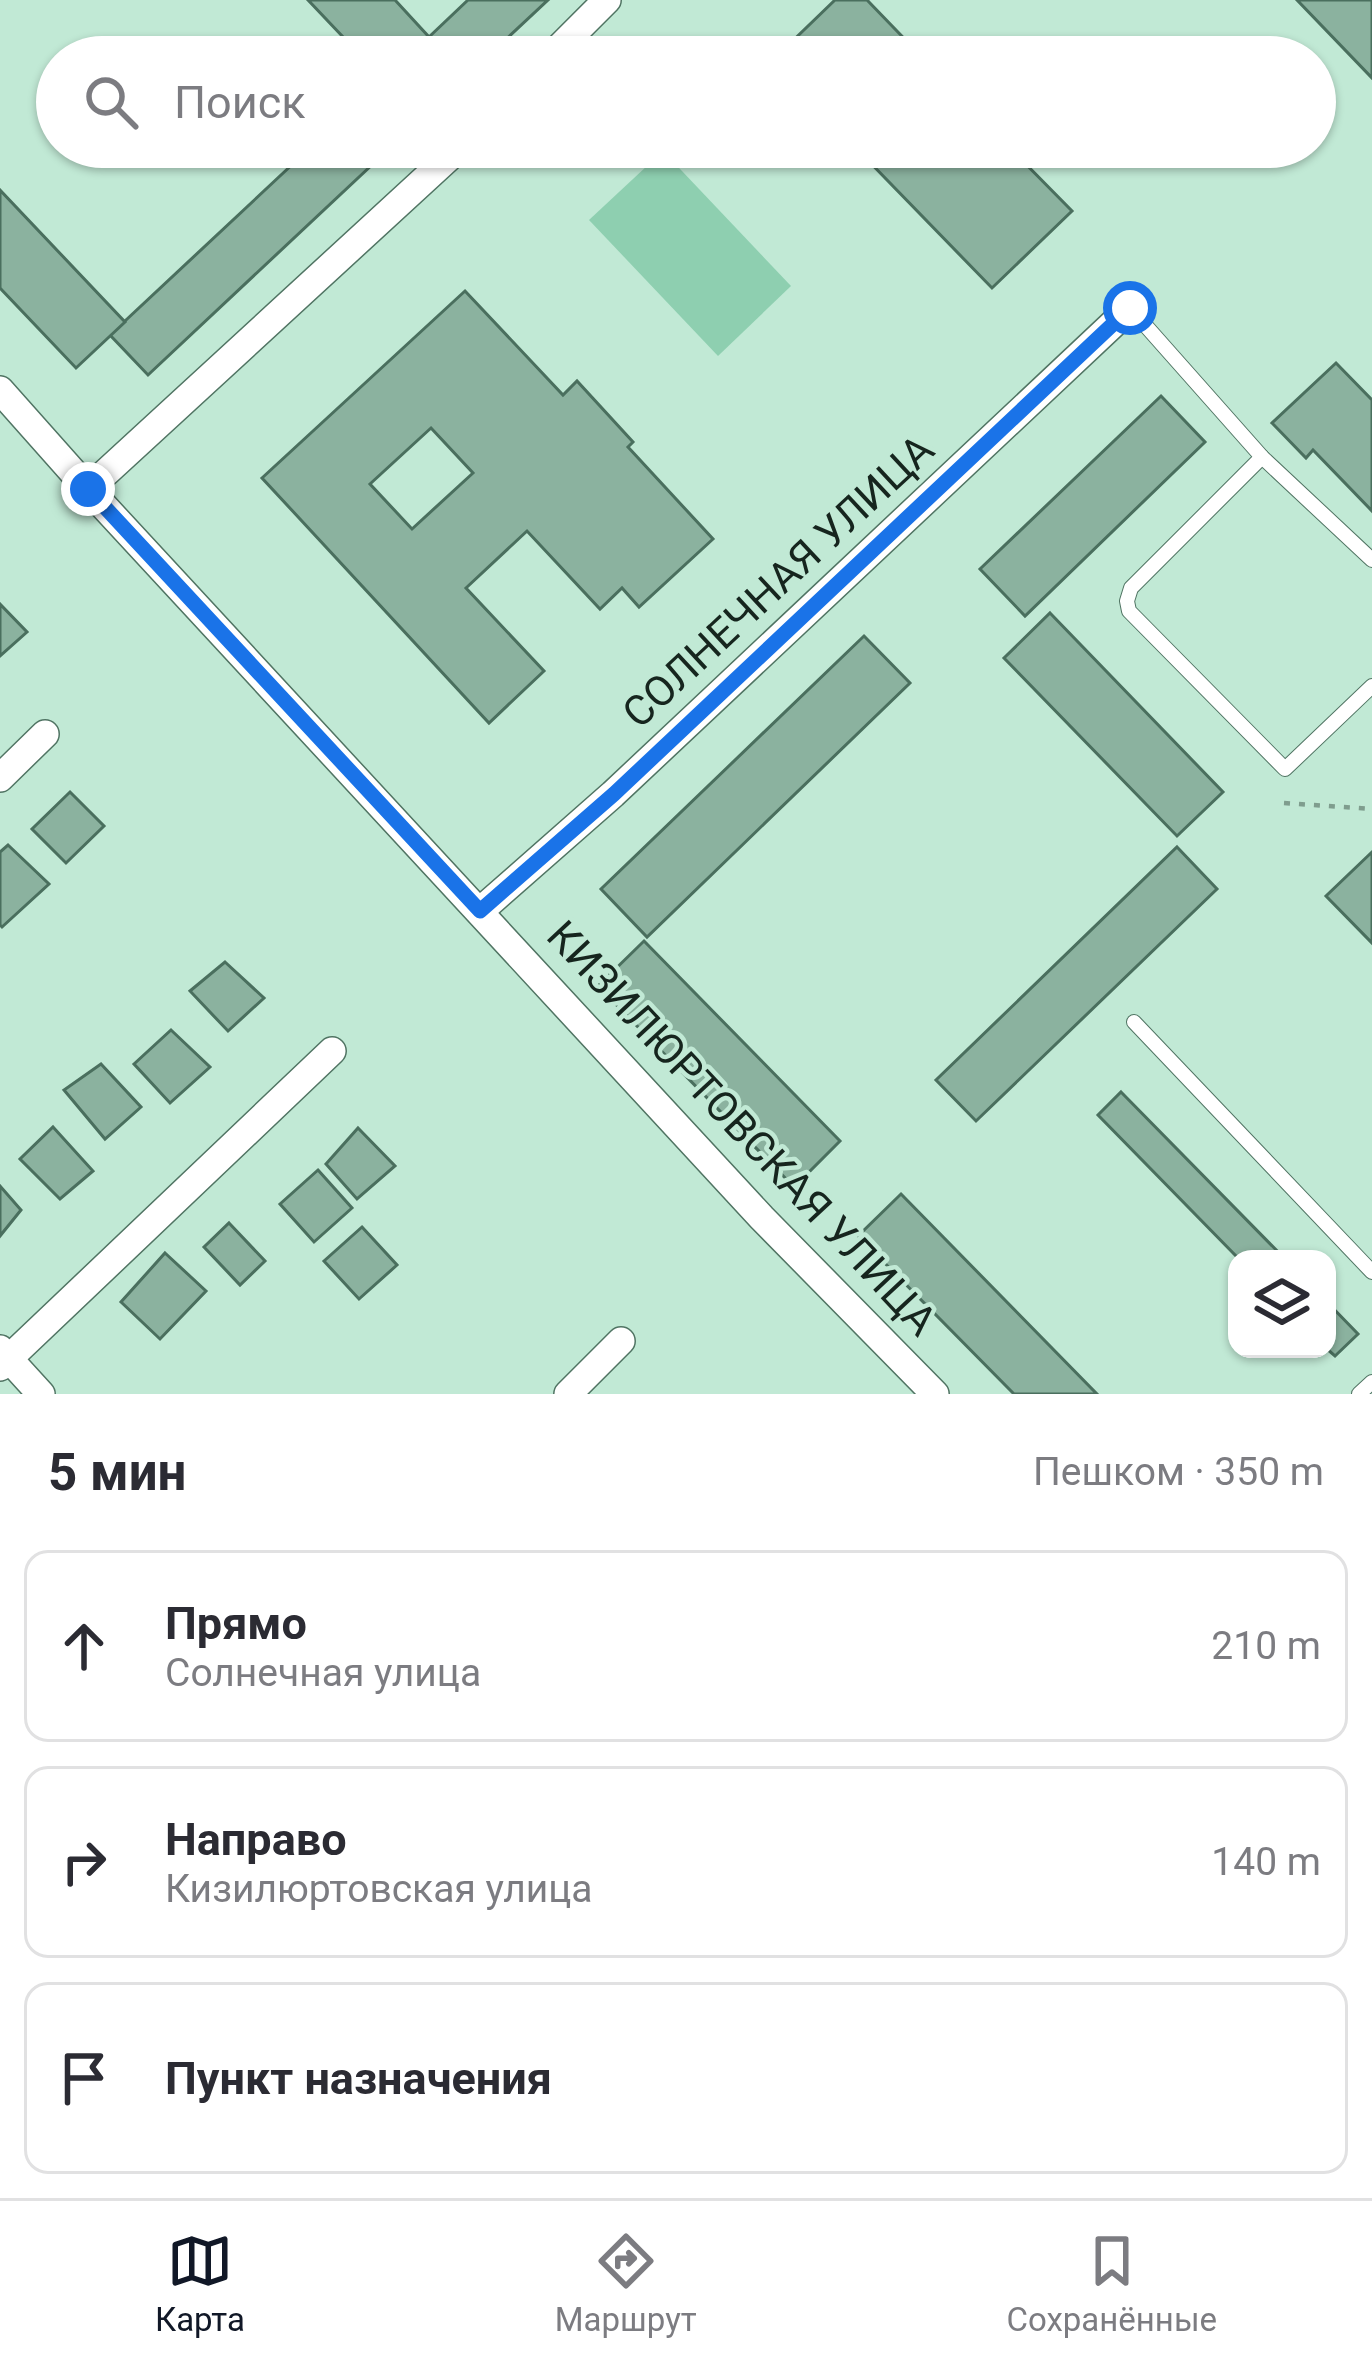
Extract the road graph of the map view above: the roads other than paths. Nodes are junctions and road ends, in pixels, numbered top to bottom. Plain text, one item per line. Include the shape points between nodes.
1 (607, 0) edge
2 (571, 36) edge
3 (437, 168) edge
4 (1130, 308) joint
5 (0, 390) edge
6 (1262, 457) junction
7 (88, 489) junction
8 (1372, 560) edge
9 (1372, 686) edge
10 (45, 734) dead end
11 (0, 778) edge
12 (480, 911) junction
13 (1133, 1022) dead end
14 (332, 1051) dead end
15 (1372, 1272) edge
16 (621, 1342) dead end
17 (3, 1358) edge
18 (1372, 1382) edge
19 (41, 1394) edge
20 (568, 1394) edge
21 (935, 1394) edge
22 (1358, 1394) edge

1 - 2 street
3 - 7 street
4 - 6 lane
4 - 12 street, СОЛНЕЧНАЯ УЛИЦА
5 - 7 street, КИЗИЛЮРТОВСКАЯ УЛИЦА
6 - 8 lane
6 - 9 lane via 1131,588 1129,610 1286,769
7 - 12 street, КИЗИЛЮРТОВСКАЯ УЛИЦА
10 - 11 street
12 - 21 street, КИЗИЛЮРТОВСКАЯ УЛИЦА
13 - 15 lane
14 - 17 street
16 - 20 street
17 - 19 street
18 - 22 lane

